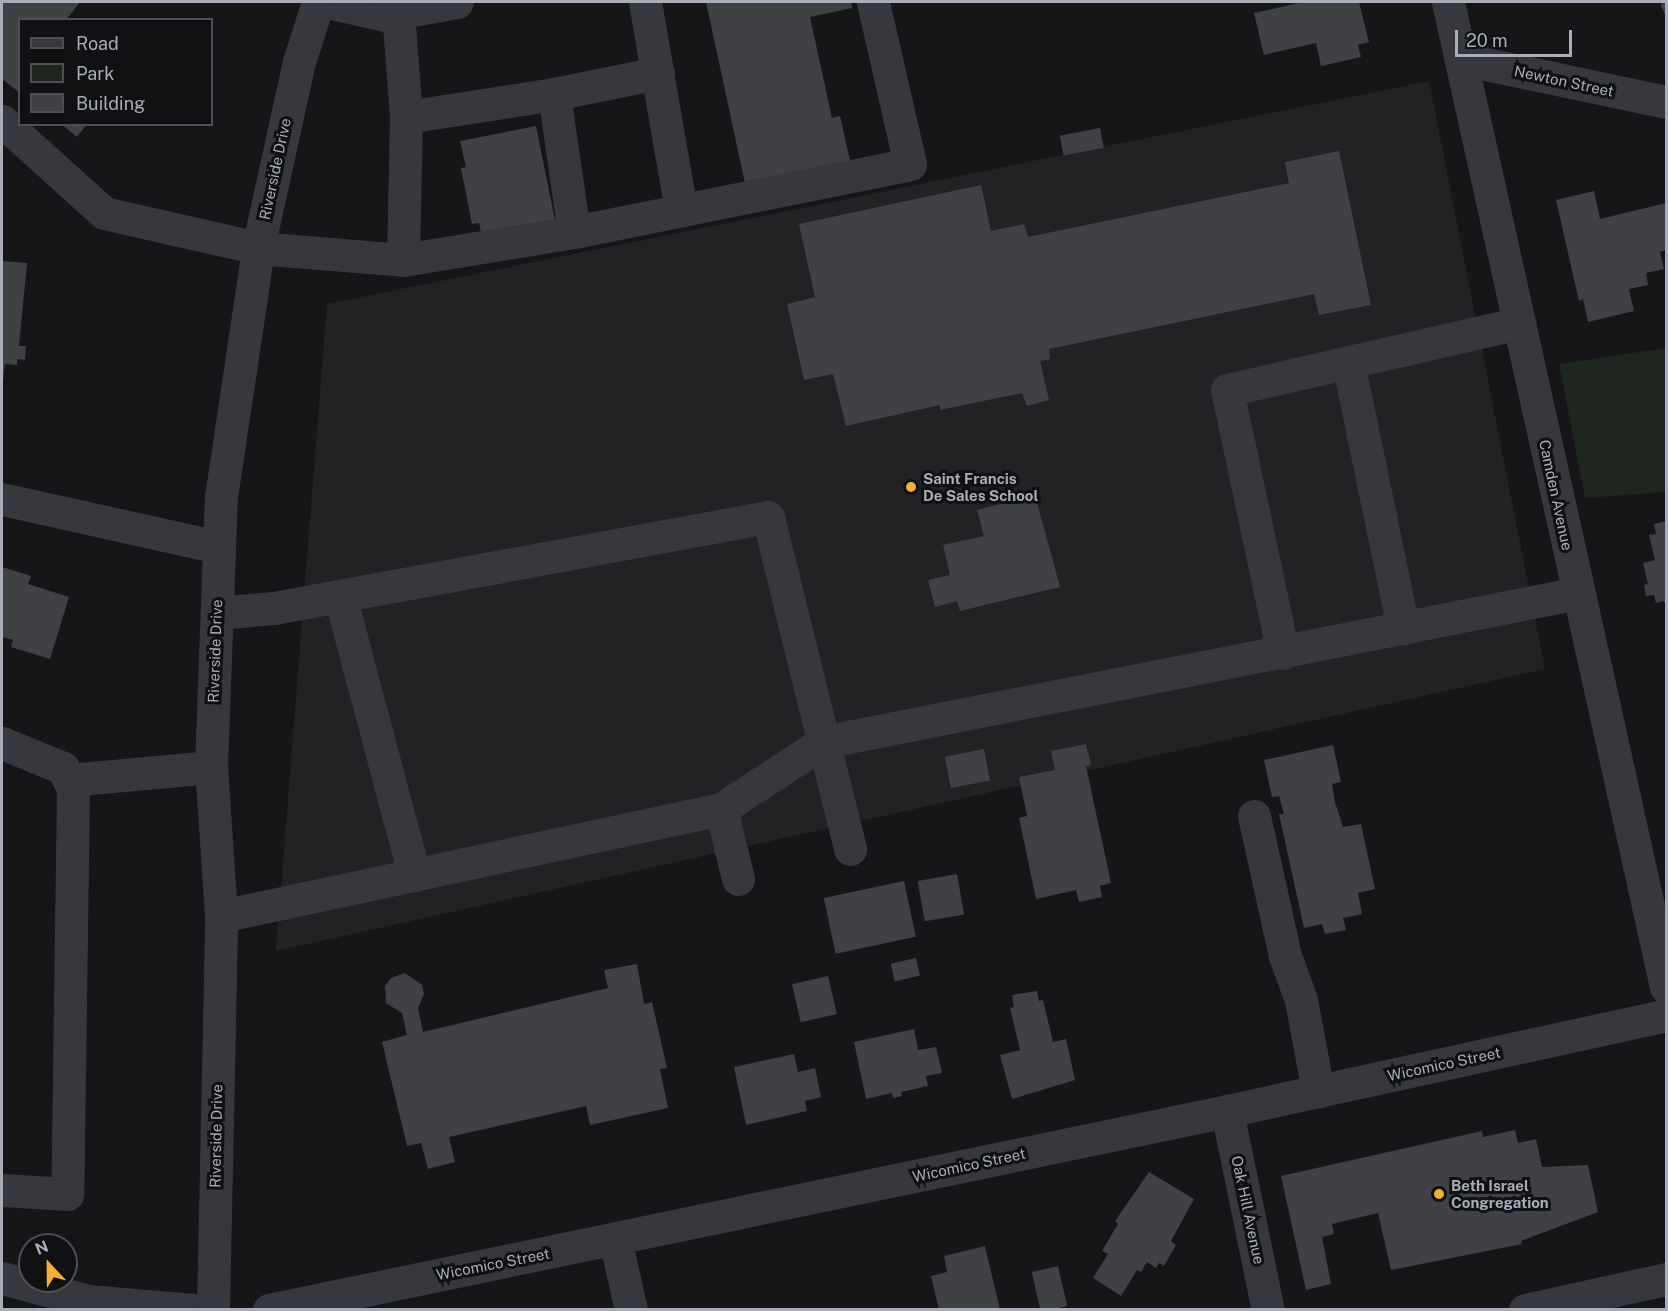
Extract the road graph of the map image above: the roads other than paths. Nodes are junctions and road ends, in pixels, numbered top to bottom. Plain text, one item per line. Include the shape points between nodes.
1 (318, 2) edge
2 (327, 2) edge
3 (457, 2) edge
4 (645, 2) edge
5 (873, 2) edge
6 (1448, 2) edge
7 (398, 12) junction
8 (1462, 59) junction
9 (658, 73) junction
10 (554, 94) junction
11 (1666, 102) edge
12 (406, 117) junction
13 (2, 121) edge
14 (681, 210) junction
15 (574, 232) junction
16 (258, 248) junction
17 (402, 260) junction
18 (1519, 323) junction
19 (1348, 362) junction
20 (2, 499) edge
21 (219, 547) junction
22 (1578, 593) junction
23 (340, 596) junction
24 (217, 613) junction
25 (1403, 628) junction
26 (1283, 653) junction
27 (823, 742) junction
28 (2, 743) edge
29 (211, 767) junction
30 (69, 780) junction
31 (721, 809) junction
32 (1254, 816) dead end
33 (850, 849) dead end
34 (414, 875) junction
35 (738, 879) dead end
36 (221, 916) junction
37 (1666, 987) edge
38 (1666, 1015) edge
39 (1317, 1091) junction
40 (1227, 1111) junction
41 (2, 1190) edge
42 (615, 1239) junction
43 (2, 1278) edge
44 (1666, 1279) edge
45 (193, 1310) edge
46 (213, 1310) edge
47 (269, 1310) edge
48 (632, 1310) edge
49 (1268, 1310) edge
50 (1525, 1310) edge

1 - 16 street, Riverside Drive via 299,62
2 - 7 street via 385,15
3 - 7 street
4 - 9 street
5 - 14 street via 910,164
6 - 8 street, Camden Avenue
7 - 12 street
8 - 11 street, Newton Street
8 - 18 street, Camden Avenue
9 - 10 street
9 - 14 street
10 - 12 street
10 - 15 street
12 - 17 street
13 - 16 street via 104,213
14 - 15 street
15 - 17 street
16 - 17 street
16 - 21 street, Riverside Drive via 221,498
18 - 19 street
18 - 22 street, Camden Avenue
19 - 25 street
19 - 26 street via 1227,390
20 - 21 street
21 - 24 street, Riverside Drive
22 - 25 street
22 - 37 street, Camden Avenue
23 - 24 street
23 - 27 street via 768,517
23 - 34 street
24 - 29 street, Riverside Drive
25 - 26 street
26 - 27 street
27 - 31 street
27 - 33 street
28 - 30 street via 63,768
29 - 30 street
29 - 36 street, Riverside Drive
30 - 41 street via 73,789 67,1194
31 - 34 street
31 - 35 street
32 - 39 street via 1300,1000
34 - 36 street
36 - 46 street, Riverside Drive
38 - 39 street, Wicomico Street
39 - 40 street, Wicomico Street
40 - 42 street, Wicomico Street
40 - 49 street, Oak Hill Avenue
42 - 47 street, Wicomico Street
42 - 48 street
43 - 45 street via 88,1301
44 - 50 street

